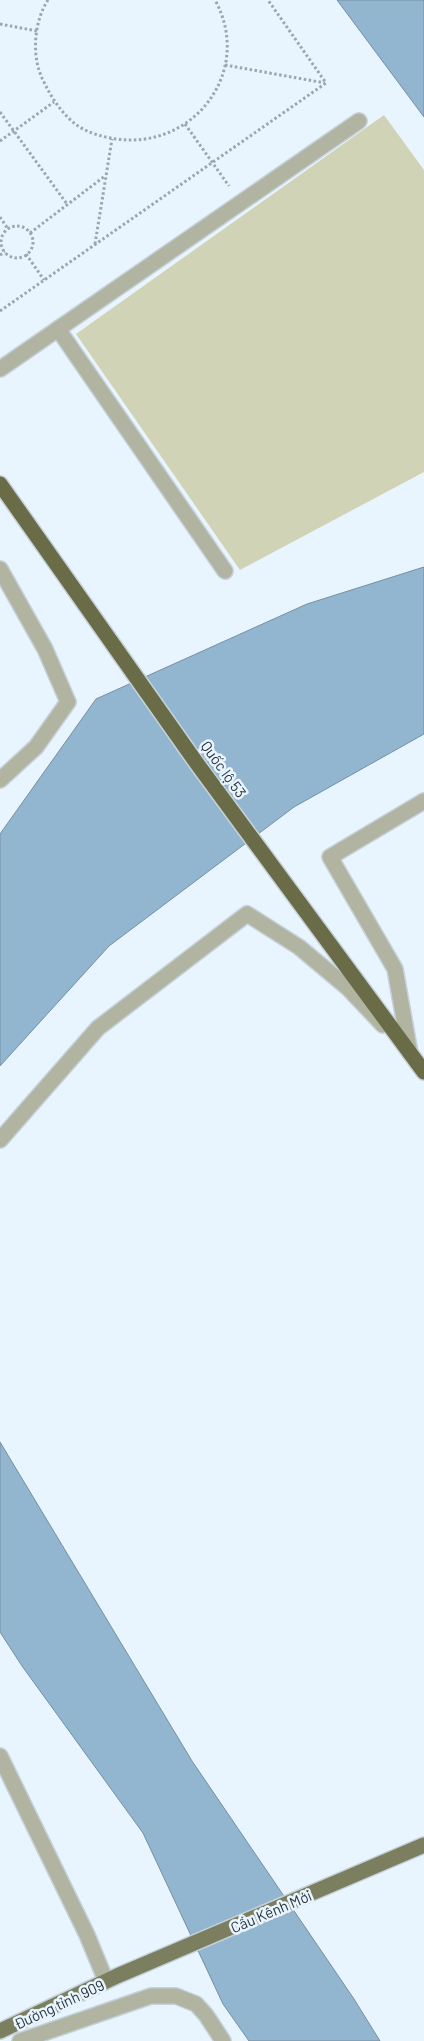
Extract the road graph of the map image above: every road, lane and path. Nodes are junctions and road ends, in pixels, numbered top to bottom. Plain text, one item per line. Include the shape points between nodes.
1 (48, 0) edge
2 (215, 0) edge
3 (268, 0) edge
4 (0, 24) edge
5 (37, 31) junction
6 (225, 65) junction
7 (326, 83) junction
8 (54, 102) junction
9 (0, 112) edge
10 (359, 121) dead end
11 (186, 124) junction
12 (14, 131) junction
13 (112, 139) junction
14 (0, 141) edge
15 (212, 163) junction
16 (106, 175) junction
17 (240, 203) junction
18 (67, 204) junction
19 (0, 217) edge
20 (8, 229) junction
21 (30, 233) junction
22 (95, 245) junction
23 (5, 252) junction
24 (26, 254) junction
25 (0, 256) edge
26 (44, 280) junction
27 (0, 311) edge
28 (58, 329) junction
29 (0, 369) edge
30 (0, 484) edge
31 (0, 569) edge
32 (225, 571) dead end
33 (0, 780) edge
34 (424, 802) edge
35 (410, 1053) junction
36 (424, 1072) edge
37 (0, 1140) edge
38 (0, 1756) edge
39 (424, 1845) edge
40 (112, 1979) junction
41 (0, 2031) edge
42 (20, 2041) edge
43 (223, 2041) edge

1 - 5 path
2 - 6 path via 222,14 228,43
3 - 7 path
4 - 5 path
5 - 8 path via 39,73
6 - 7 path
6 - 11 path via 211,101
7 - 15 path
8 - 12 path
8 - 13 path via 75,124
9 - 12 path
10 - 17 street
11 - 13 path via 163,136 132,142
11 - 15 path
12 - 14 path
12 - 18 path
13 - 16 path
15 - 17 path
15 - 22 path
16 - 18 path
16 - 22 path
17 - 28 street
18 - 21 path
19 - 20 path
20 - 21 path via 16,226
20 - 23 path via 1,238
21 - 24 path via 33,243
22 - 26 path
23 - 24 path via 14,257
23 - 25 path
24 - 26 path
26 - 27 path
28 - 29 street
28 - 32 street
30 - 35 highway, Quốc lộ 53 via 198,764
31 - 33 street via 45,649 68,702 36,747
34 - 35 street via 330,857 395,969
35 - 36 highway, Quốc lộ 53
35 - 37 street via 348,988 299,947 247,914 98,1028
38 - 40 street via 87,1935
39 - 40 main road, Cầu Kênh Mới
40 - 41 main road, Đường tỉnh 909
42 - 43 street via 151,1996 176,1996 196,2004

